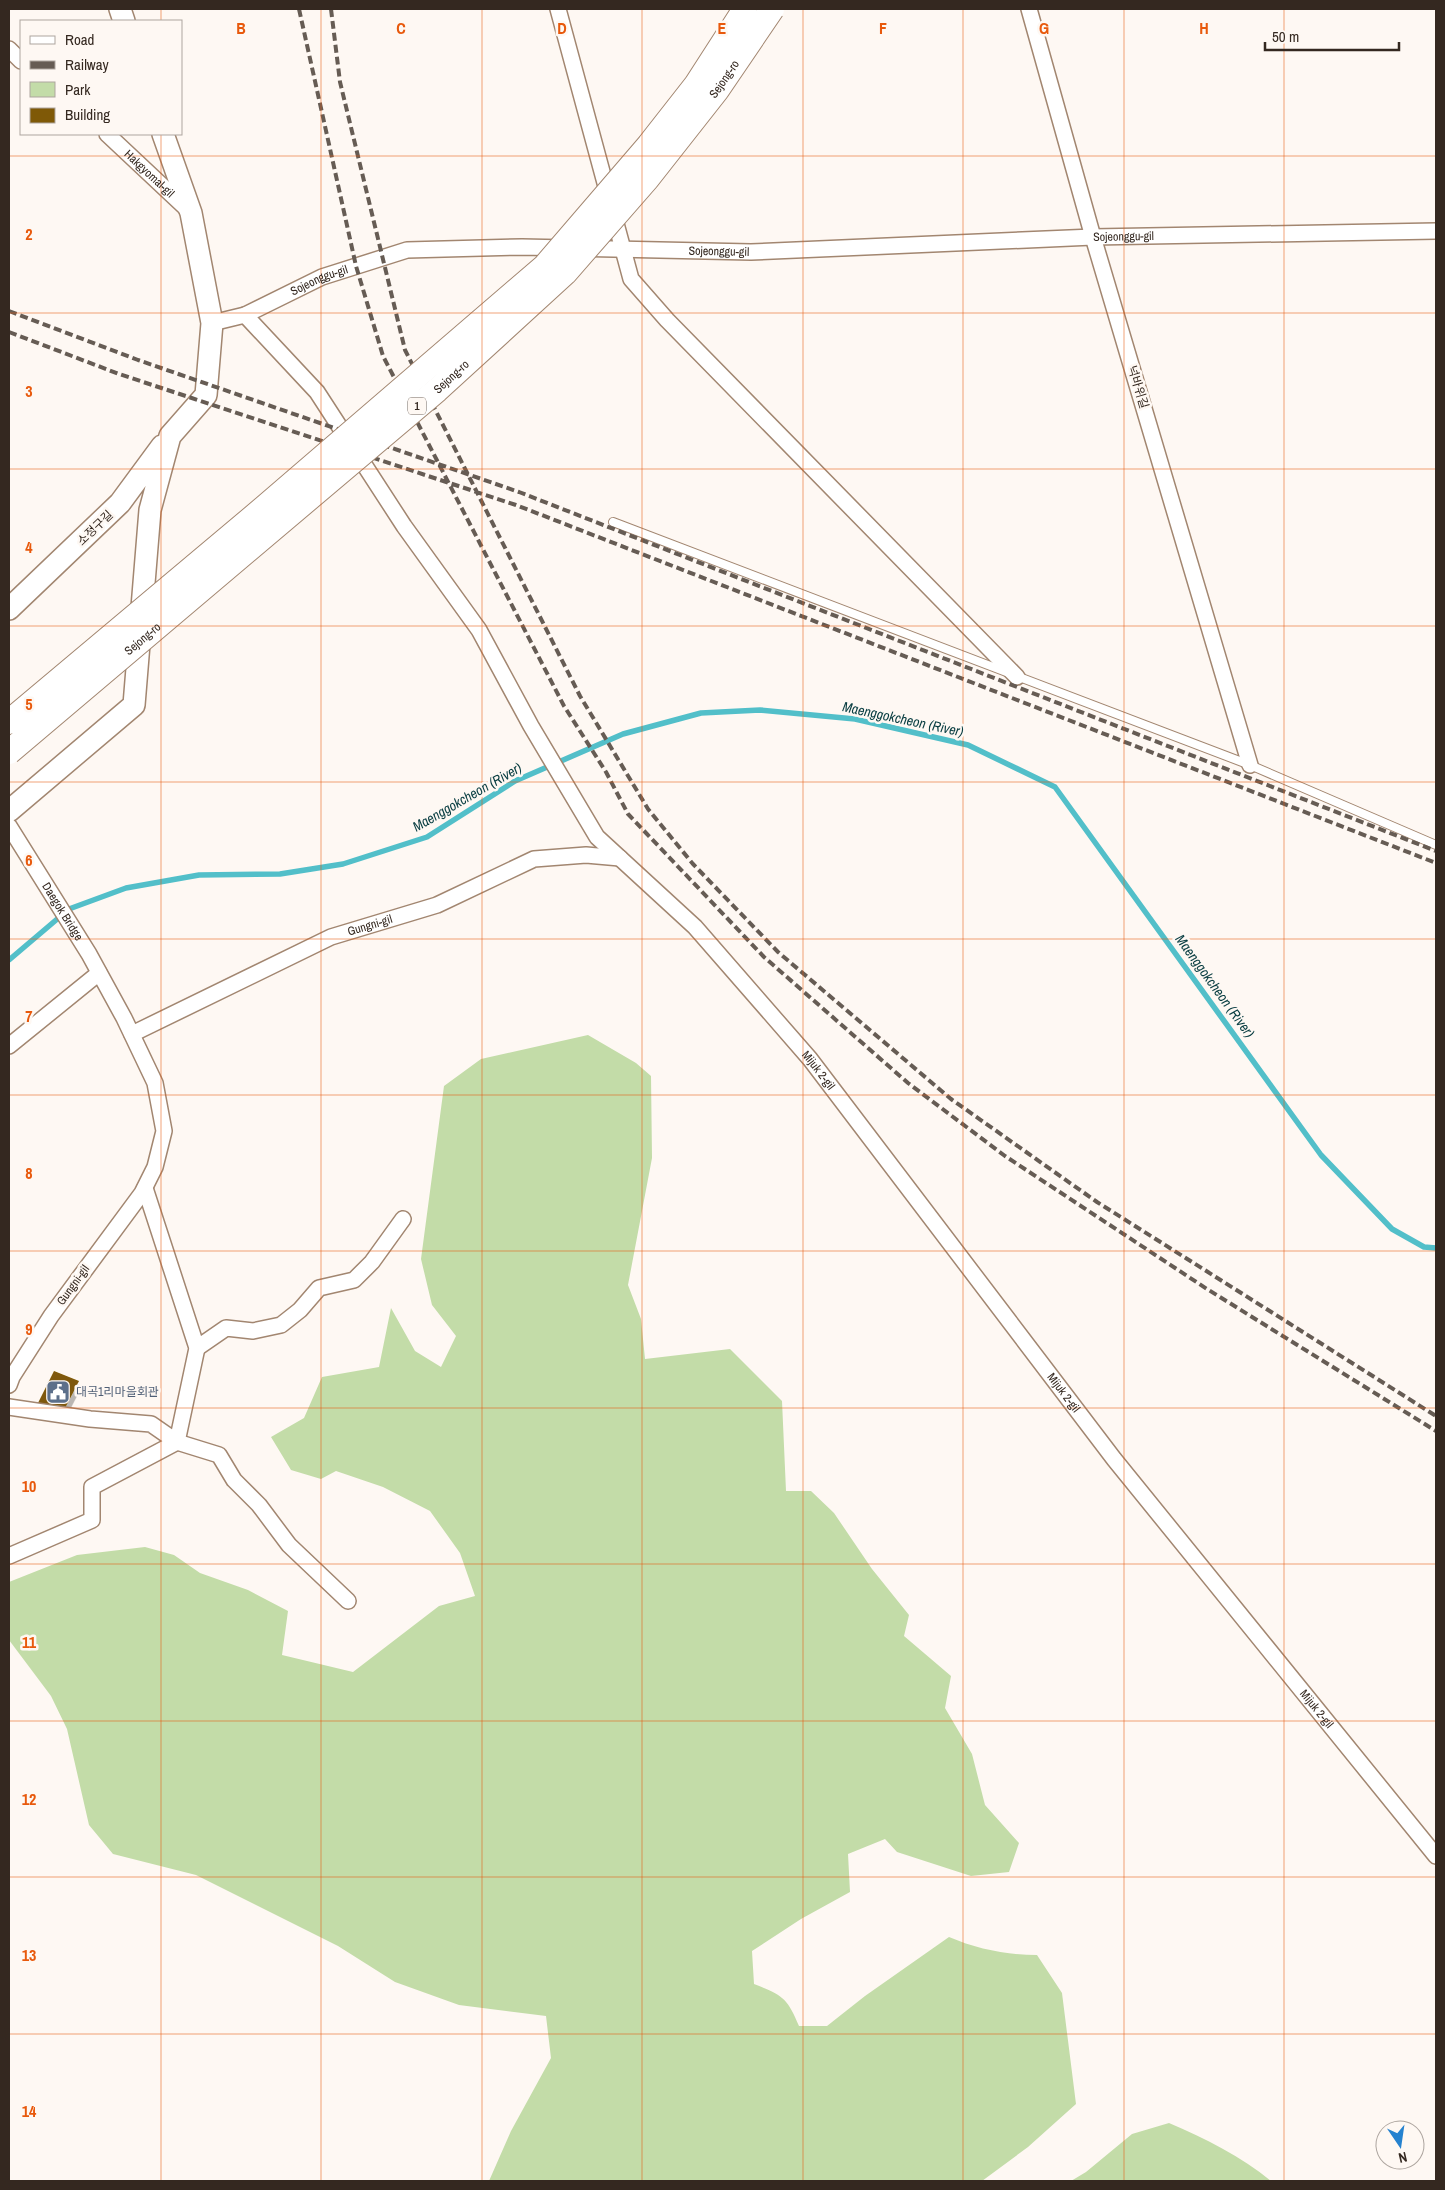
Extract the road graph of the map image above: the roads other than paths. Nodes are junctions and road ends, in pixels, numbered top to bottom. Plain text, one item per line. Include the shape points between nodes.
1 (558, 9) edge
2 (745, 9) edge
3 (772, 9) edge
4 (1029, 9) edge
5 (9, 49) edge
6 (20, 61) edge
7 (108, 135) edge
8 (163, 135) edge
9 (191, 213) junction
10 (1436, 231) edge
11 (1093, 237) junction
12 (623, 248) junction
13 (245, 315) junction
14 (212, 323) junction
15 (170, 436) junction
16 (613, 522) dead end
17 (9, 610) edge
18 (1017, 677) junction
19 (9, 722) edge
20 (9, 752) edge
21 (1250, 765) junction
22 (9, 811) edge
23 (9, 826) edge
24 (1436, 845) edge
25 (620, 858) junction
26 (89, 954) joint
27 (99, 973) junction
28 (132, 1034) junction
29 (9, 1046) edge
30 (145, 1188) junction
31 (403, 1219) dead end
32 (197, 1348) junction
33 (9, 1385) edge
34 (9, 1407) edge
35 (177, 1442) junction
36 (9, 1556) edge
37 (348, 1601) dead end
38 (1436, 1856) edge

1 - 12 street
2 - 19 main road, Sejong-ro / 1, bridge via 684,100 649,145 545,266
3 - 20 main road, Sejong-ro / 1, bridge via 717,90 647,179 565,273 436,390
4 - 11 street, 넉바위길
5 - 6 street
7 - 9 street, Hakgyomal-gil
8 - 9 street
9 - 14 street
10 - 11 street, Sojeonggu-gil
11 - 12 street, Sojeonggu-gil via 750,252
11 - 21 street, 넉바위길
12 - 13 street, Sojeonggu-gil via 407,250 322,277
12 - 18 street via 632,279 667,320
13 - 14 street, Sojeonggu-gil
13 - 25 street, Mijuk 2-gil via 317,392 404,526 479,630 597,837
14 - 15 street, 소정구길 via 206,396
15 - 17 street, 소정구길 via 120,503
15 - 22 street via 150,510 134,705
16 - 18 lane
18 - 21 lane
21 - 24 lane
23 - 26 street, Daegok Bridge
25 - 28 street, Gungni-gil via 586,855 534,859 437,905 331,937
25 - 38 street, Mijuk 2-gil via 695,927 810,1059 1114,1459
26 - 27 street, Gungni-gil
27 - 28 street, Gungni-gil
27 - 29 street
28 - 30 street, Gungni-gil via 155,1083 164,1131 155,1167
30 - 32 street
30 - 33 street, Gungni-gil via 51,1316
31 - 32 street via 372,1262 354,1280 319,1288 300,1310 281,1325 253,1331 226,1328
32 - 35 street
34 - 35 street via 151,1424
35 - 36 street via 92,1487 92,1520
35 - 37 street via 219,1454 234,1480 289,1545

